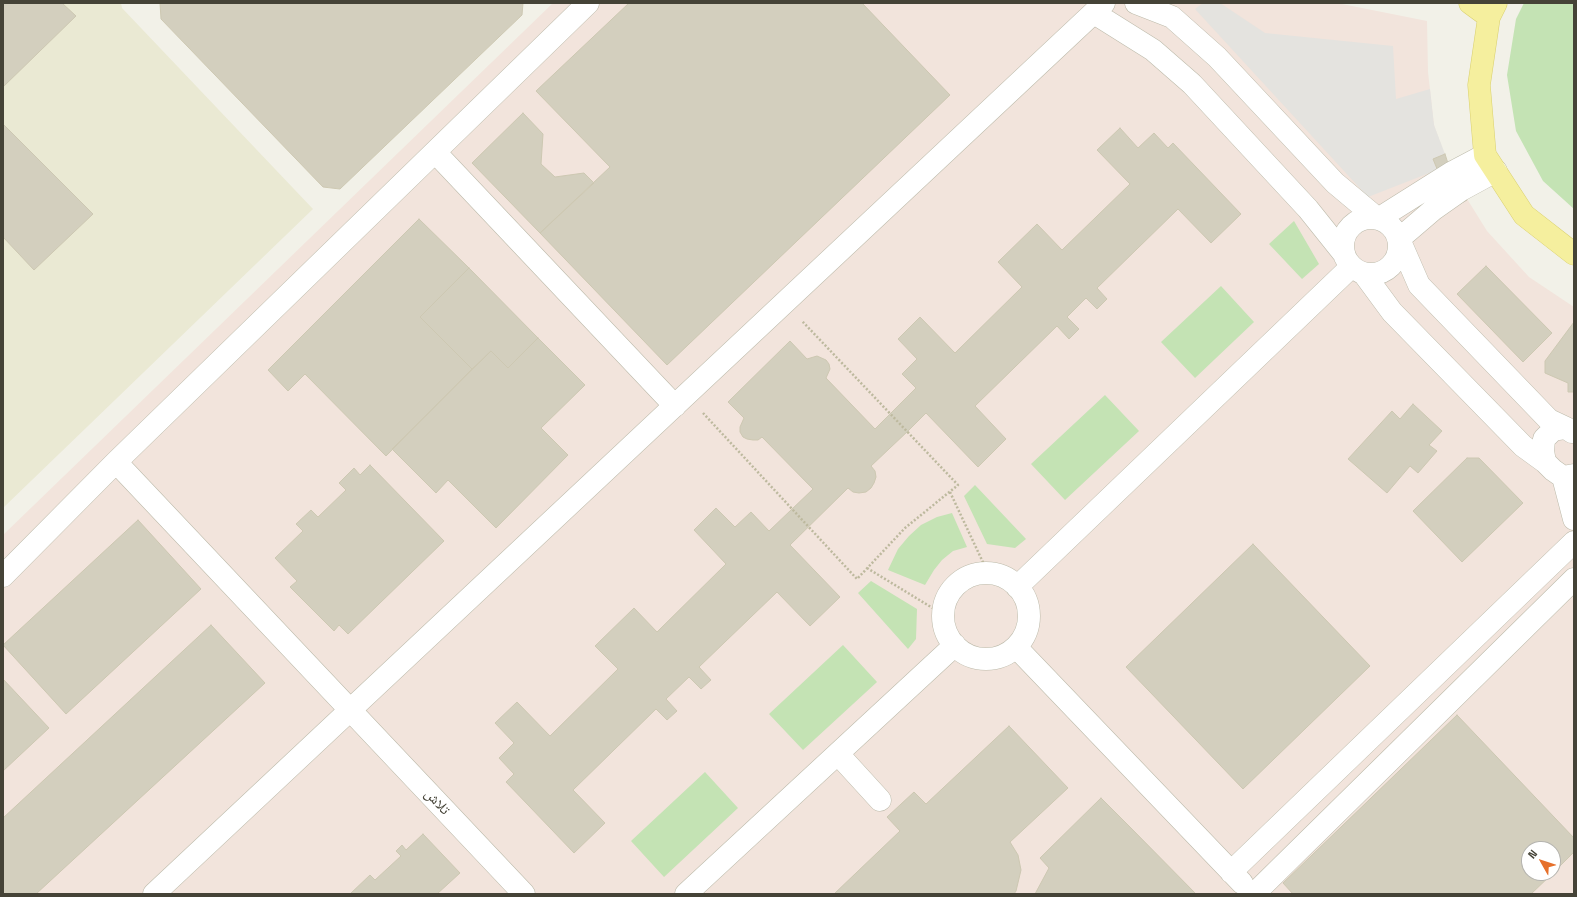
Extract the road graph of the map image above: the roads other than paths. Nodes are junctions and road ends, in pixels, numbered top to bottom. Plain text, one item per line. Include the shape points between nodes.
1 (588, 3) edge
2 (1136, 3) edge
3 (1470, 3) edge
4 (1099, 8) edge
5 (1492, 10) edge
6 (435, 152) junction
7 (1490, 163) junction
8 (1378, 219) junction
9 (1399, 238) junction
10 (1574, 254) edge
11 (1353, 265) junction
12 (681, 401) junction
13 (1570, 431) edge
14 (116, 462) junction
15 (1545, 462) junction
16 (1568, 476) edge
17 (1574, 519) edge
18 (1574, 542) edge
19 (3, 576) edge
20 (1574, 579) edge
21 (1017, 587) junction
22 (955, 645) junction
23 (1016, 647) junction
24 (1422, 689) junction
25 (350, 710) junction
26 (1441, 710) junction
27 (838, 754) junction
28 (880, 800) dead end
29 (1232, 872) junction
30 (154, 894) edge
31 (524, 894) edge
32 (686, 894) edge
33 (1253, 894) edge

1 - 6 lane
2 - 8 lane via 1172,17 1217,57 1335,183
3 - 5 main road
4 - 11 lane via 1192,84 1308,209
4 - 12 lane
5 - 7 main road via 1479,85
6 - 12 lane
6 - 14 lane
7 - 8 lane via 1451,173
7 - 9 lane via 1461,190
7 - 10 main road via 1524,215
8 - 9 lane via 1391,226
8 - 11 lane via 1363,219 1350,226 1343,240
9 - 11 lane via 1399,254 1392,267 1379,274
9 - 13 lane via 1418,286 1550,420
11 - 15 lane via 1392,312 1523,446
11 - 21 lane
12 - 25 lane
13 - 15 lane via 1553,430 1544,439
14 - 19 lane
14 - 25 lane, تلاش
15 - 16 lane via 1553,470
16 - 17 lane
18 - 24 lane
20 - 26 lane
21 - 22 lane via 1009,579 988,573 971,576 957,585 945,604 944,615 945,626
21 - 23 lane via 1024,595 1029,617 1023,638
22 - 23 lane via 964,653 985,659 996,658
22 - 27 lane
23 - 29 lane
24 - 26 lane
24 - 29 lane
25 - 30 lane
25 - 31 lane, تلاش
26 - 33 lane
27 - 28 lane
27 - 32 lane
29 - 33 lane

